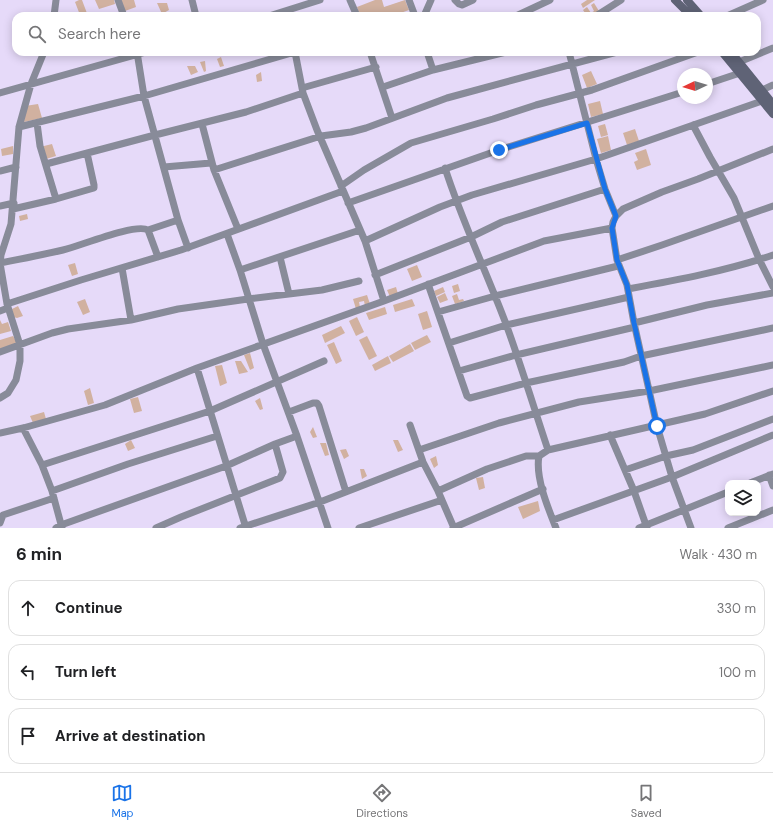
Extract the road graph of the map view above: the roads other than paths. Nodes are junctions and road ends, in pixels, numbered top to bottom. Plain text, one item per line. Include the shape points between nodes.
1 (56, 0) edge
2 (118, 0) edge
3 (192, 0) edge
4 (320, 0) edge
5 (350, 0) edge
6 (409, 0) edge
7 (431, 0) edge
8 (455, 0) edge
9 (473, 0) edge
10 (550, 0) edge
11 (621, 0) edge
12 (675, 0) edge
13 (687, 0) edge
14 (763, 0) edge
15 (54, 12) edge
16 (122, 12) edge
17 (195, 12) edge
18 (290, 12) edge
19 (354, 12) edge
20 (414, 12) edge
21 (426, 12) edge
22 (524, 12) edge
23 (602, 12) edge
24 (687, 12) edge
25 (698, 12) edge
26 (736, 12) edge
27 (773, 48) edge
28 (761, 53) edge
29 (42, 56) edge
30 (127, 56) edge
31 (137, 56) edge
32 (281, 56) edge
33 (296, 56) edge
34 (372, 56) edge
35 (428, 56) edge
36 (490, 56) edge
37 (570, 56) edge
38 (603, 56) edge
39 (686, 56) edge
40 (725, 56) edge
41 (734, 56) edge
42 (754, 56) edge
43 (739, 62) junction
44 (572, 65) junction
45 (376, 67) junction
46 (433, 70) junction
47 (740, 73) junction
48 (713, 82) edge
49 (31, 84) junction
50 (773, 85) edge
51 (383, 87) junction
52 (303, 90) junction
53 (762, 90) junction
54 (0, 93) edge
55 (580, 93) junction
56 (677, 94) edge
57 (144, 96) junction
58 (762, 101) junction
59 (773, 104) edge
60 (773, 114) edge
61 (392, 118) junction
62 (37, 123) junction
63 (587, 123) junction
64 (202, 124) junction
65 (693, 125) junction
66 (19, 127) junction
67 (155, 135) junction
68 (321, 136) junction
69 (773, 149) edge
70 (87, 153) junction
71 (596, 159) junction
72 (211, 162) junction
73 (46, 164) junction
74 (16, 167) junction
75 (164, 167) junction
76 (445, 168) junction
77 (214, 170) junction
78 (0, 171) edge
79 (718, 172) junction
80 (342, 188) junction
81 (605, 189) junction
82 (56, 199) junction
83 (456, 201) junction
84 (348, 203) junction
85 (0, 206) edge
86 (13, 206) junction
87 (773, 206) edge
88 (616, 216) junction
89 (742, 217) junction
90 (178, 220) junction
91 (612, 228) junction
92 (238, 229) junction
93 (148, 230) junction
94 (360, 230) junction
95 (226, 234) junction
96 (471, 237) junction
97 (365, 241) junction
98 (188, 248) junction
99 (773, 255) edge
100 (158, 257) junction
101 (280, 257) junction
102 (759, 259) junction
103 (0, 263) edge
104 (482, 263) junction
105 (618, 263) junction
106 (122, 268) junction
107 (240, 270) junction
108 (375, 275) junction
109 (359, 281) dead end
110 (2, 284) edge
111 (428, 284) junction
112 (773, 287) edge
113 (628, 289) junction
114 (773, 292) edge
115 (289, 294) junction
116 (495, 296) junction
117 (629, 297) junction
118 (248, 298) junction
119 (384, 301) junction
120 (8, 306) junction
121 (0, 312) edge
122 (438, 312) junction
123 (131, 320) junction
124 (506, 325) junction
125 (634, 325) junction
126 (773, 328) edge
127 (449, 343) junction
128 (263, 344) junction
129 (20, 345) junction
130 (0, 352) edge
131 (516, 355) junction
132 (641, 356) junction
133 (324, 361) dead end
134 (773, 365) edge
135 (197, 368) junction
136 (459, 371) junction
137 (277, 382) junction
138 (526, 383) junction
139 (650, 391) junction
140 (773, 391) edge
141 (0, 398) edge
142 (210, 411) junction
143 (289, 412) junction
144 (536, 414) junction
145 (773, 419) edge
146 (410, 425) dead end
147 (657, 426) junction
148 (23, 428) junction
149 (0, 433) edge
150 (610, 435) junction
151 (773, 435) edge
152 (217, 436) junction
153 (297, 436) junction
154 (275, 444) junction
155 (419, 450) junction
156 (548, 450) junction
157 (539, 456) junction
158 (666, 456) junction
159 (423, 462) junction
160 (42, 465) junction
161 (226, 466) junction
162 (626, 470) junction
163 (771, 475) edge
164 (672, 477) junction
165 (758, 480) edge
166 (773, 486) edge
167 (543, 489) junction
168 (438, 491) junction
169 (634, 491) junction
170 (346, 492) junction
171 (725, 493) edge
172 (53, 495) junction
173 (236, 495) junction
174 (442, 500) junction
175 (320, 502) junction
176 (684, 510) junction
177 (773, 510) edge
178 (553, 520) junction
179 (0, 523) edge
180 (60, 527) edge
181 (244, 527) edge
182 (644, 527) edge
183 (156, 528) edge
184 (328, 528) edge
185 (359, 528) edge
186 (454, 528) edge
187 (556, 528) edge
188 (691, 528) edge
189 (728, 528) edge

1 - 15 street
2 - 16 street
3 - 17 street
4 - 18 street
5 - 19 street
6 - 20 street
7 - 21 street
8 - 9 street via 462,5
10 - 22 street
11 - 23 street
12 - 24 main road
13 - 25 main road
14 - 26 street
27 - 28 street
29 - 49 street
30 - 49 street
31 - 57 street
32 - 57 street
33 - 52 street
34 - 45 street
35 - 46 street
36 - 46 street
37 - 44 street
38 - 44 street
39 - 55 street
40 - 47 main road
41 - 43 main road
42 - 43 street
43 - 53 main road
44 - 55 street
44 - 61 street via 447,98
45 - 51 street
45 - 52 street
46 - 51 street
47 - 48 street
47 - 58 main road
49 - 54 street
49 - 66 street
50 - 53 street
51 - 61 street
52 - 64 street via 246,112
52 - 68 street
53 - 59 main road
55 - 63 street
55 - 80 street via 411,143 364,170
56 - 63 street
57 - 62 street
57 - 67 street
58 - 60 main road
58 - 65 street
61 - 68 street via 351,132
62 - 66 street
62 - 73 street via 40,146
63 - 71 street
63 - 76 street
64 - 67 street
64 - 72 street
65 - 71 street
65 - 79 street
66 - 74 street
67 - 70 street
67 - 75 street
68 - 77 street
68 - 80 street
69 - 79 street
70 - 73 street
70 - 82 street via 94,188
71 - 81 street
71 - 83 street
72 - 75 street
72 - 77 street
73 - 82 street
74 - 78 street
74 - 86 street
75 - 90 street
76 - 83 street
76 - 84 street
77 - 92 street
79 - 88 street via 636,203 623,209
79 - 89 street
80 - 84 street
80 - 92 street
81 - 88 street
81 - 96 street via 513,218
82 - 86 street
83 - 96 street
83 - 97 street
84 - 94 street
85 - 86 street
86 - 103 street via 11,224
87 - 89 street
88 - 91 street
89 - 102 street
89 - 105 street
90 - 93 street
90 - 98 street
91 - 104 street via 544,241
91 - 105 street
92 - 95 street
93 - 100 street
93 - 103 street via 140,228 65,250
94 - 97 street
94 - 101 street
95 - 98 street
95 - 107 street
96 - 104 street
96 - 108 street
97 - 108 street
98 - 100 street
99 - 102 street
100 - 106 street
101 - 107 street
101 - 115 street
102 - 112 street
102 - 113 street via 689,278
103 - 110 street
104 - 111 street
104 - 116 street
105 - 113 street
105 - 116 street
106 - 120 street
106 - 123 street
107 - 118 street
108 - 119 street
109 - 115 street via 322,290
110 - 120 street
111 - 119 street
111 - 122 street
113 - 117 street
114 - 125 street via 707,305
115 - 118 street
116 - 122 street
116 - 124 street
117 - 124 street
117 - 125 street
118 - 123 street via 178,309
118 - 128 street
119 - 128 street
120 - 121 street
120 - 129 street
122 - 127 street
123 - 129 street via 52,333
124 - 127 street
124 - 131 street
125 - 131 street
125 - 132 street
126 - 132 street
127 - 136 street
128 - 135 street
128 - 137 street
129 - 130 street
129 - 141 street via 16,380
131 - 136 street
131 - 138 street
132 - 138 street
132 - 139 street
133 - 137 street
134 - 139 street
135 - 142 street
135 - 148 street via 105,405
136 - 138 street via 467,396 470,398
137 - 142 street
137 - 143 street
138 - 144 street
139 - 144 street via 579,402
139 - 147 street
140 - 147 street via 705,414
142 - 152 street
142 - 160 street
143 - 153 street
143 - 170 street via 317,403
144 - 155 street via 499,423
144 - 156 street
145 - 158 street via 693,450
146 - 155 street
147 - 150 street
147 - 158 street
148 - 149 street
148 - 160 street
150 - 156 street
150 - 162 street
151 - 164 street
152 - 161 street
152 - 172 street via 128,464
153 - 154 street
153 - 175 street
154 - 161 street
154 - 173 street via 283,472 280,478
155 - 159 street
156 - 157 street
157 - 167 street via 537,463
157 - 168 street via 526,456 487,469
158 - 162 street
158 - 164 street
159 - 168 street
159 - 170 street
160 - 172 street
161 - 173 street
161 - 180 street
162 - 169 street
163 - 165 street
163 - 166 street
164 - 169 street
164 - 176 street
167 - 178 street
167 - 186 street
168 - 174 street
169 - 178 street
169 - 182 street
170 - 175 street
171 - 176 street
172 - 179 street via 2,515
172 - 180 street
173 - 181 street
173 - 183 street
174 - 185 street
174 - 186 street
175 - 181 street
175 - 184 street
176 - 182 street
176 - 188 street
177 - 189 street
178 - 187 street

